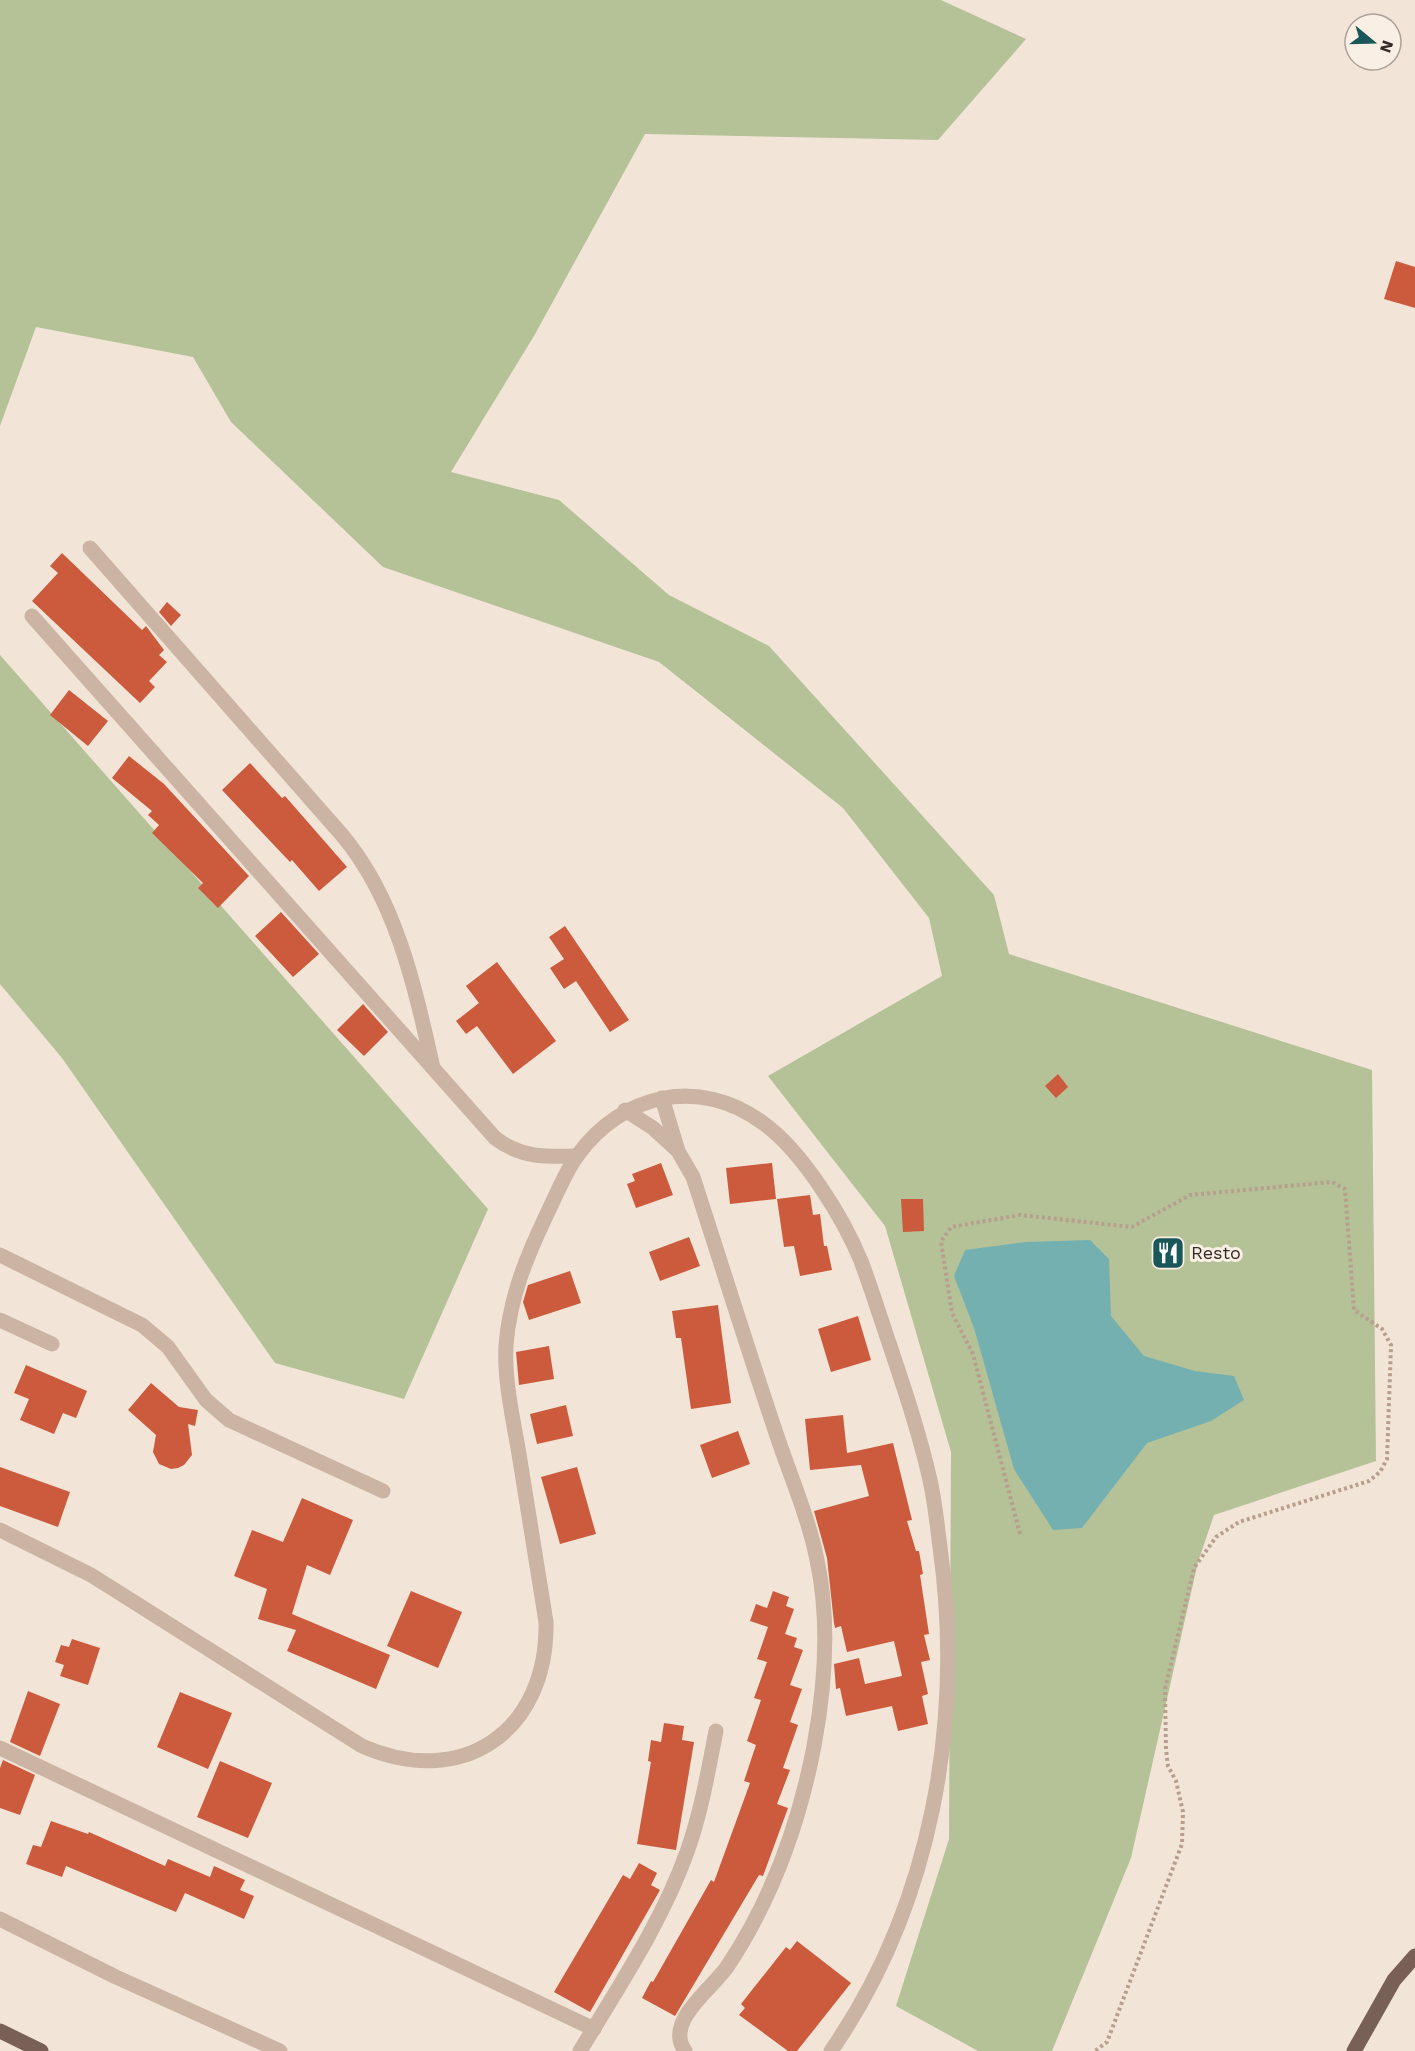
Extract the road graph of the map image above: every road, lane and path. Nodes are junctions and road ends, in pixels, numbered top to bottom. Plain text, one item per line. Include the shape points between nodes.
1 (90, 548) dead end
2 (32, 616) dead end
3 (434, 1070) junction
4 (662, 1098) junction
5 (625, 1110) junction
6 (678, 1151) junction
7 (577, 1156) junction
8 (0, 1255) edge
9 (0, 1320) edge
10 (52, 1344) dead end
11 (383, 1491) dead end
12 (0, 1530) edge
13 (1020, 1534) dead end
14 (716, 1731) dead end
15 (0, 1748) edge
16 (0, 1919) edge
17 (1415, 1956) edge
18 (594, 2029) junction
19 (0, 2031) edge
20 (41, 2051) edge
21 (280, 2051) edge
22 (580, 2051) edge
23 (685, 2051) edge
24 (831, 2051) edge
25 (1095, 2051) edge
26 (1354, 2051) edge

1 - 3 street via 342,835 368,870 387,909 416,996
2 - 3 street
3 - 7 street via 503,1145 532,1156
4 - 5 street
4 - 6 street
4 - 24 street via 701,1097 747,1112 784,1143 819,1189 860,1259 910,1407 931,1484 948,1632 948,1702 940,1771 926,1838 906,1904 879,1968
5 - 6 street
5 - 7 street
6 - 23 street via 693,1177 817,1559 824,1635 820,1710 794,1825 755,1921 723,1972 682,2020 678,2039
7 - 12 street via 522,1266 509,1318 506,1372 546,1622 547,1650 530,1702 513,1724 492,1741 468,1754 441,1761 414,1762 362,1746 91,1575
8 - 11 street via 142,1325 168,1347 206,1400 229,1420
9 - 10 street
13 - 25 path via 973,1354 952,1313 941,1242 951,1227 1020,1215 1132,1227 1190,1195 1332,1182 1346,1189 1354,1310 1382,1329 1391,1345 1387,1459 1369,1481 1239,1522 1206,1548 1194,1568 1164,1689 1168,1766 1184,1812 1182,1844 1107,2042
14 - 18 street via 696,1824 676,1880
15 - 18 street
16 - 21 street
17 - 26 main road via 1394,1980
18 - 22 street
19 - 20 main road

